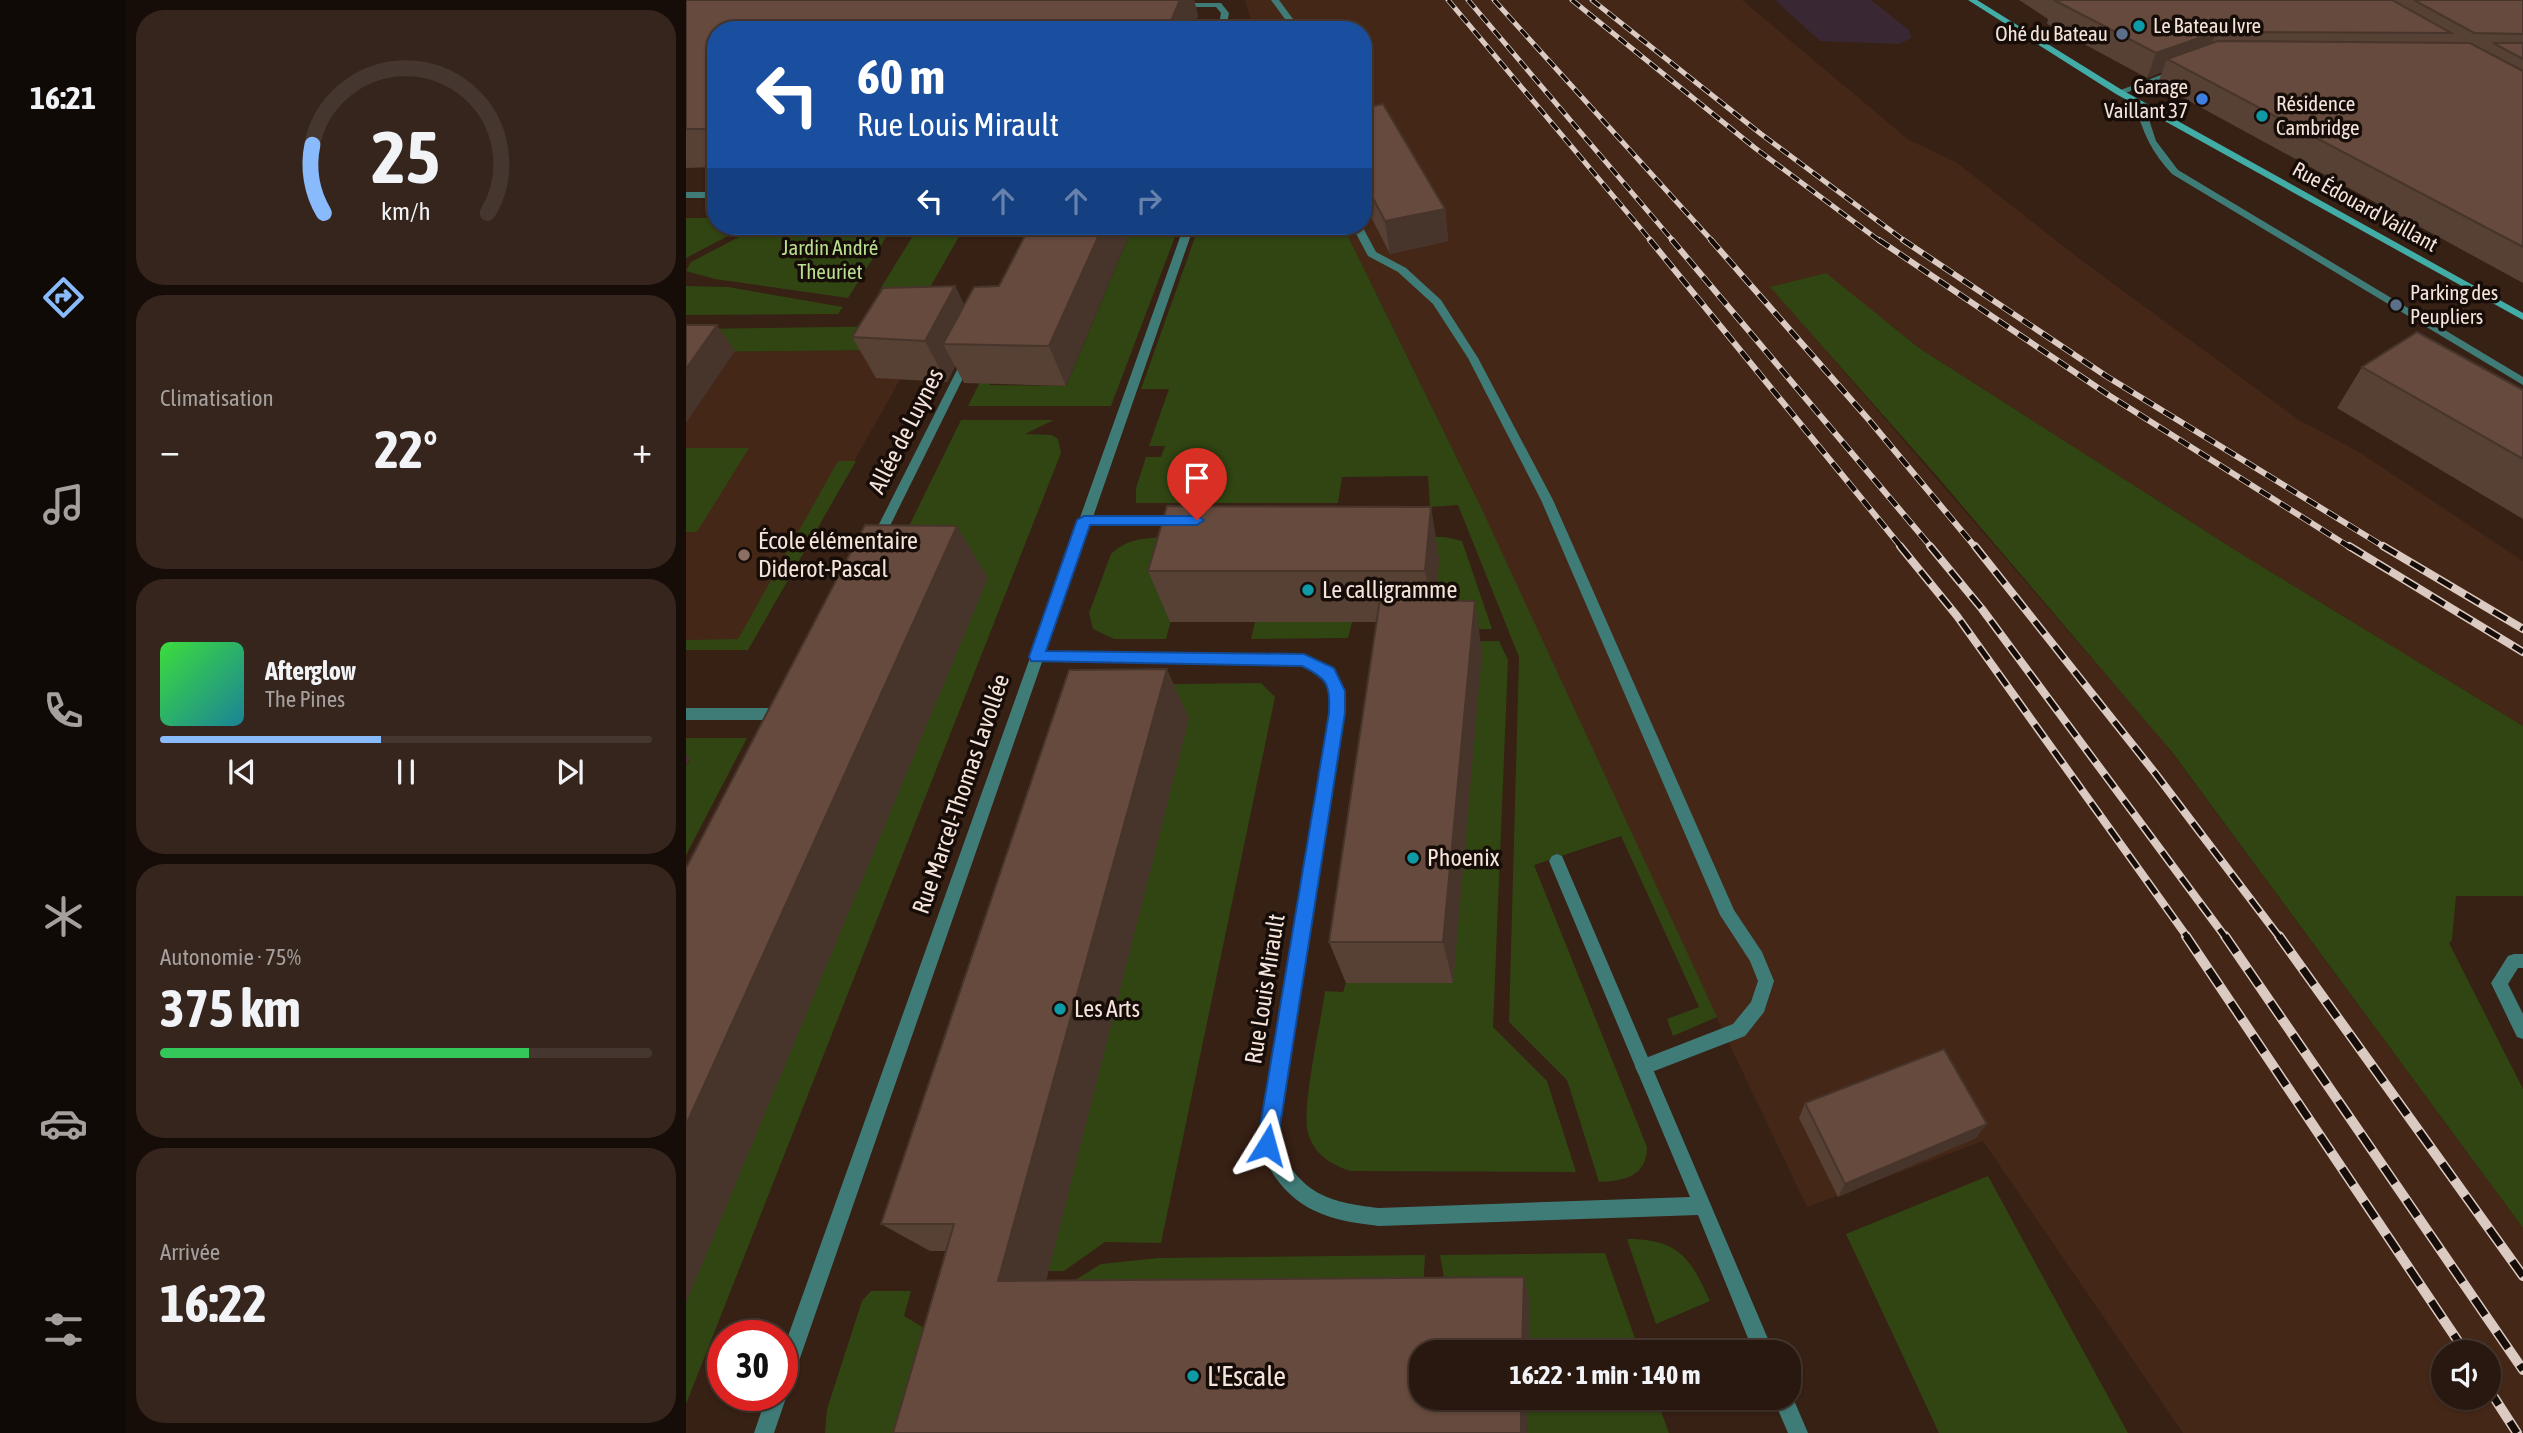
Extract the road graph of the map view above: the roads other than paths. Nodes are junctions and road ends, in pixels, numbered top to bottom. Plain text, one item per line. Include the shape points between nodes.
1 (1275, 0) edge
2 (1972, 0) edge
3 (1169, 5) edge
4 (1224, 21) edge
5 (1290, 21) edge
6 (2183, 70) edge
7 (2119, 92) junction
8 (2140, 104) junction
9 (686, 195) edge
10 (707, 195) edge
11 (1186, 235) edge
12 (1362, 235) edge
13 (2523, 317) edge
14 (975, 344) edge
15 (2523, 382) edge
16 (1084, 520) junction
17 (1197, 520) edge
18 (869, 555) edge
19 (1037, 657) junction
20 (686, 714) edge
21 (789, 714) edge
22 (1557, 862) dead end
23 (2523, 961) edge
24 (2523, 1031) edge
25 (1644, 1068) junction
26 (1703, 1206) junction
27 (798, 1336) edge
28 (1759, 1340) edge
29 (1788, 1410) edge
30 (772, 1411) edge
31 (764, 1433) edge
32 (1798, 1433) edge

1 - 5 street
2 - 7 main road, Rue Édouard Vaillant
3 - 4 street via 1218,5 1225,13
6 - 7 street
7 - 8 main road, Rue Édouard Vaillant
8 - 13 main road, Rue Édouard Vaillant
8 - 15 street via 2143,126 2175,172
9 - 10 street
11 - 16 street, Rue Marcel-Thomas Lavollée
12 - 25 street via 1372,254 1402,270 1437,302 1473,358 1547,500 1728,915 1766,981 1758,1006 1739,1030
14 - 18 street, Allée de Luynes
16 - 17 street
16 - 19 street, Rue Marcel-Thomas Lavollée
19 - 26 street, Rue Louis Mirault via 1269,658 1304,660 1329,672 1337,691 1337,713 1267,1145 1282,1175 1307,1200 1341,1214 1379,1217
19 - 27 street, Rue Marcel-Thomas Lavollée
20 - 21 street
22 - 25 street
23 - 24 street via 2514,961 2499,983
25 - 26 street
26 - 28 street
29 - 32 street
30 - 31 street

